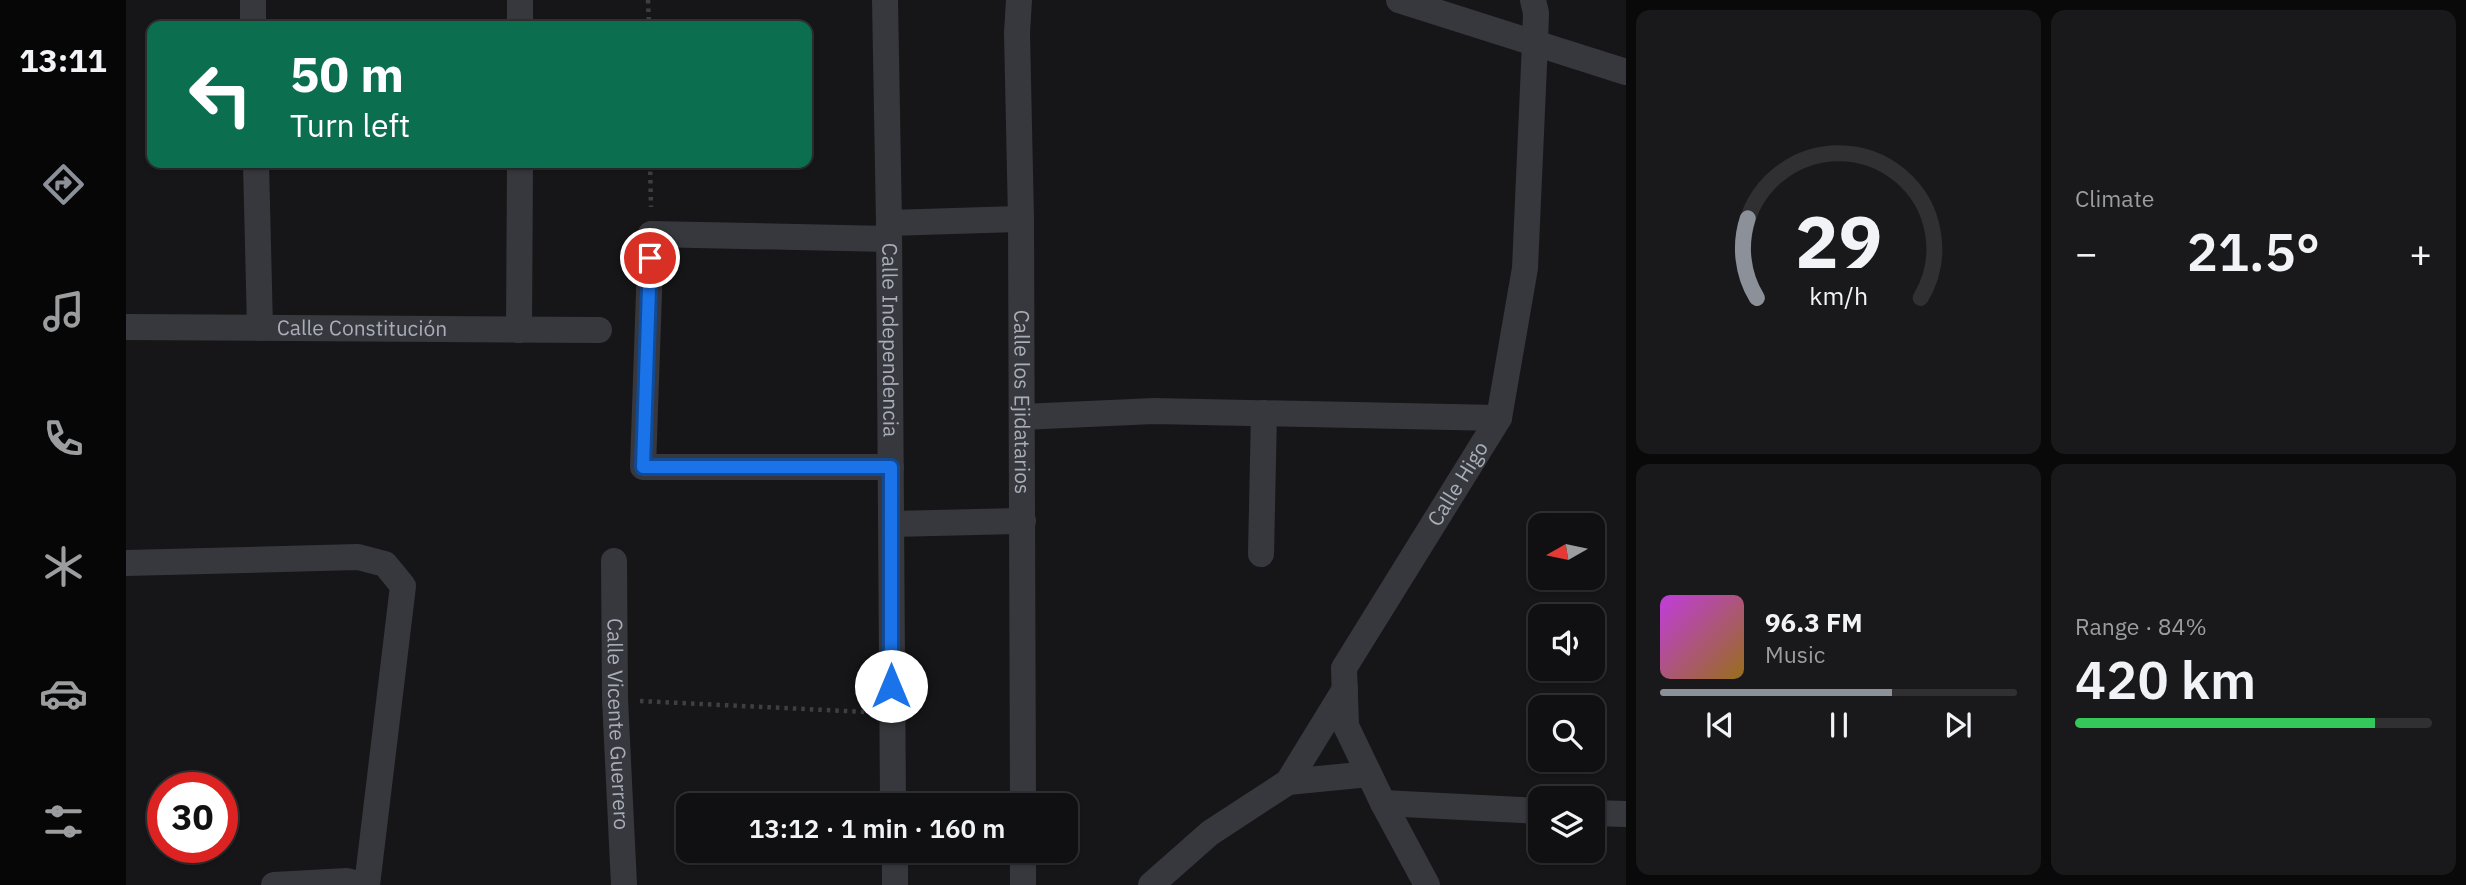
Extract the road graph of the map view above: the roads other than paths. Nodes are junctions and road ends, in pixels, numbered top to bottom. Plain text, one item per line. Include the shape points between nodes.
1 (253, 0) edge
2 (520, 0) edge
3 (885, 0) edge
4 (1019, 0) edge
5 (1399, 0) edge
6 (1533, 0) edge
7 (253, 21) edge
8 (520, 21) edge
9 (1535, 43) junction
10 (1626, 72) edge
11 (256, 168) edge
12 (520, 168) edge
13 (1021, 219) junction
14 (889, 231) junction
15 (126, 327) edge
16 (260, 328) junction
17 (519, 330) junction
18 (599, 330) dead end
19 (1264, 413) junction
20 (1022, 417) junction
21 (1499, 418) junction
22 (891, 467) junction
23 (1023, 521) junction
24 (891, 524) junction
25 (1261, 554) dead end
26 (614, 561) dead end
27 (126, 563) edge
28 (1345, 689) junction
29 (1369, 774) junction
30 (1288, 782) junction
31 (893, 793) edge
32 (1023, 793) edge
33 (1382, 803) junction
34 (1528, 810) edge
35 (1605, 813) edge
36 (1626, 814) edge
37 (895, 863) edge
38 (1023, 863) edge
39 (274, 885) edge
40 (362, 885) edge
41 (367, 885) edge
42 (624, 885) edge
43 (895, 885) edge
44 (1023, 885) edge
45 (1151, 885) edge
46 (1427, 885) edge

1 - 7 street
2 - 8 street
3 - 14 street, Calle Independencia
4 - 13 street, Calle los Ejidatarios
5 - 9 street
6 - 9 street, Calle Higo
9 - 10 street
9 - 21 street, Calle Higo via 1525,268
11 - 16 street
12 - 17 street
13 - 14 street
13 - 20 street, Calle los Ejidatarios
14 - 22 street, Calle Independencia
14 - 22 street via 651,234 643,467
15 - 16 street, Calle Constitución
16 - 17 street, Calle Constitución
17 - 18 street, Calle Constitución
19 - 20 street via 1154,411
19 - 21 street
19 - 25 street
20 - 23 street, Calle los Ejidatarios
21 - 28 street, Calle Higo via 1344,668
22 - 24 street, Calle Independencia
23 - 24 street
23 - 32 street, Calle los Ejidatarios
24 - 31 street, Calle Independencia
26 - 42 street, Calle Vicente Guerrero
27 - 41 street via 358,557 385,564 402,586
28 - 29 street, Calle Higo via 1346,726
28 - 30 street
29 - 30 street
29 - 33 street, Calle Higo
30 - 45 street via 1210,833
33 - 34 street
33 - 46 street, Calle Higo
35 - 36 street
37 - 43 street
38 - 44 street
39 - 40 street via 347,881

